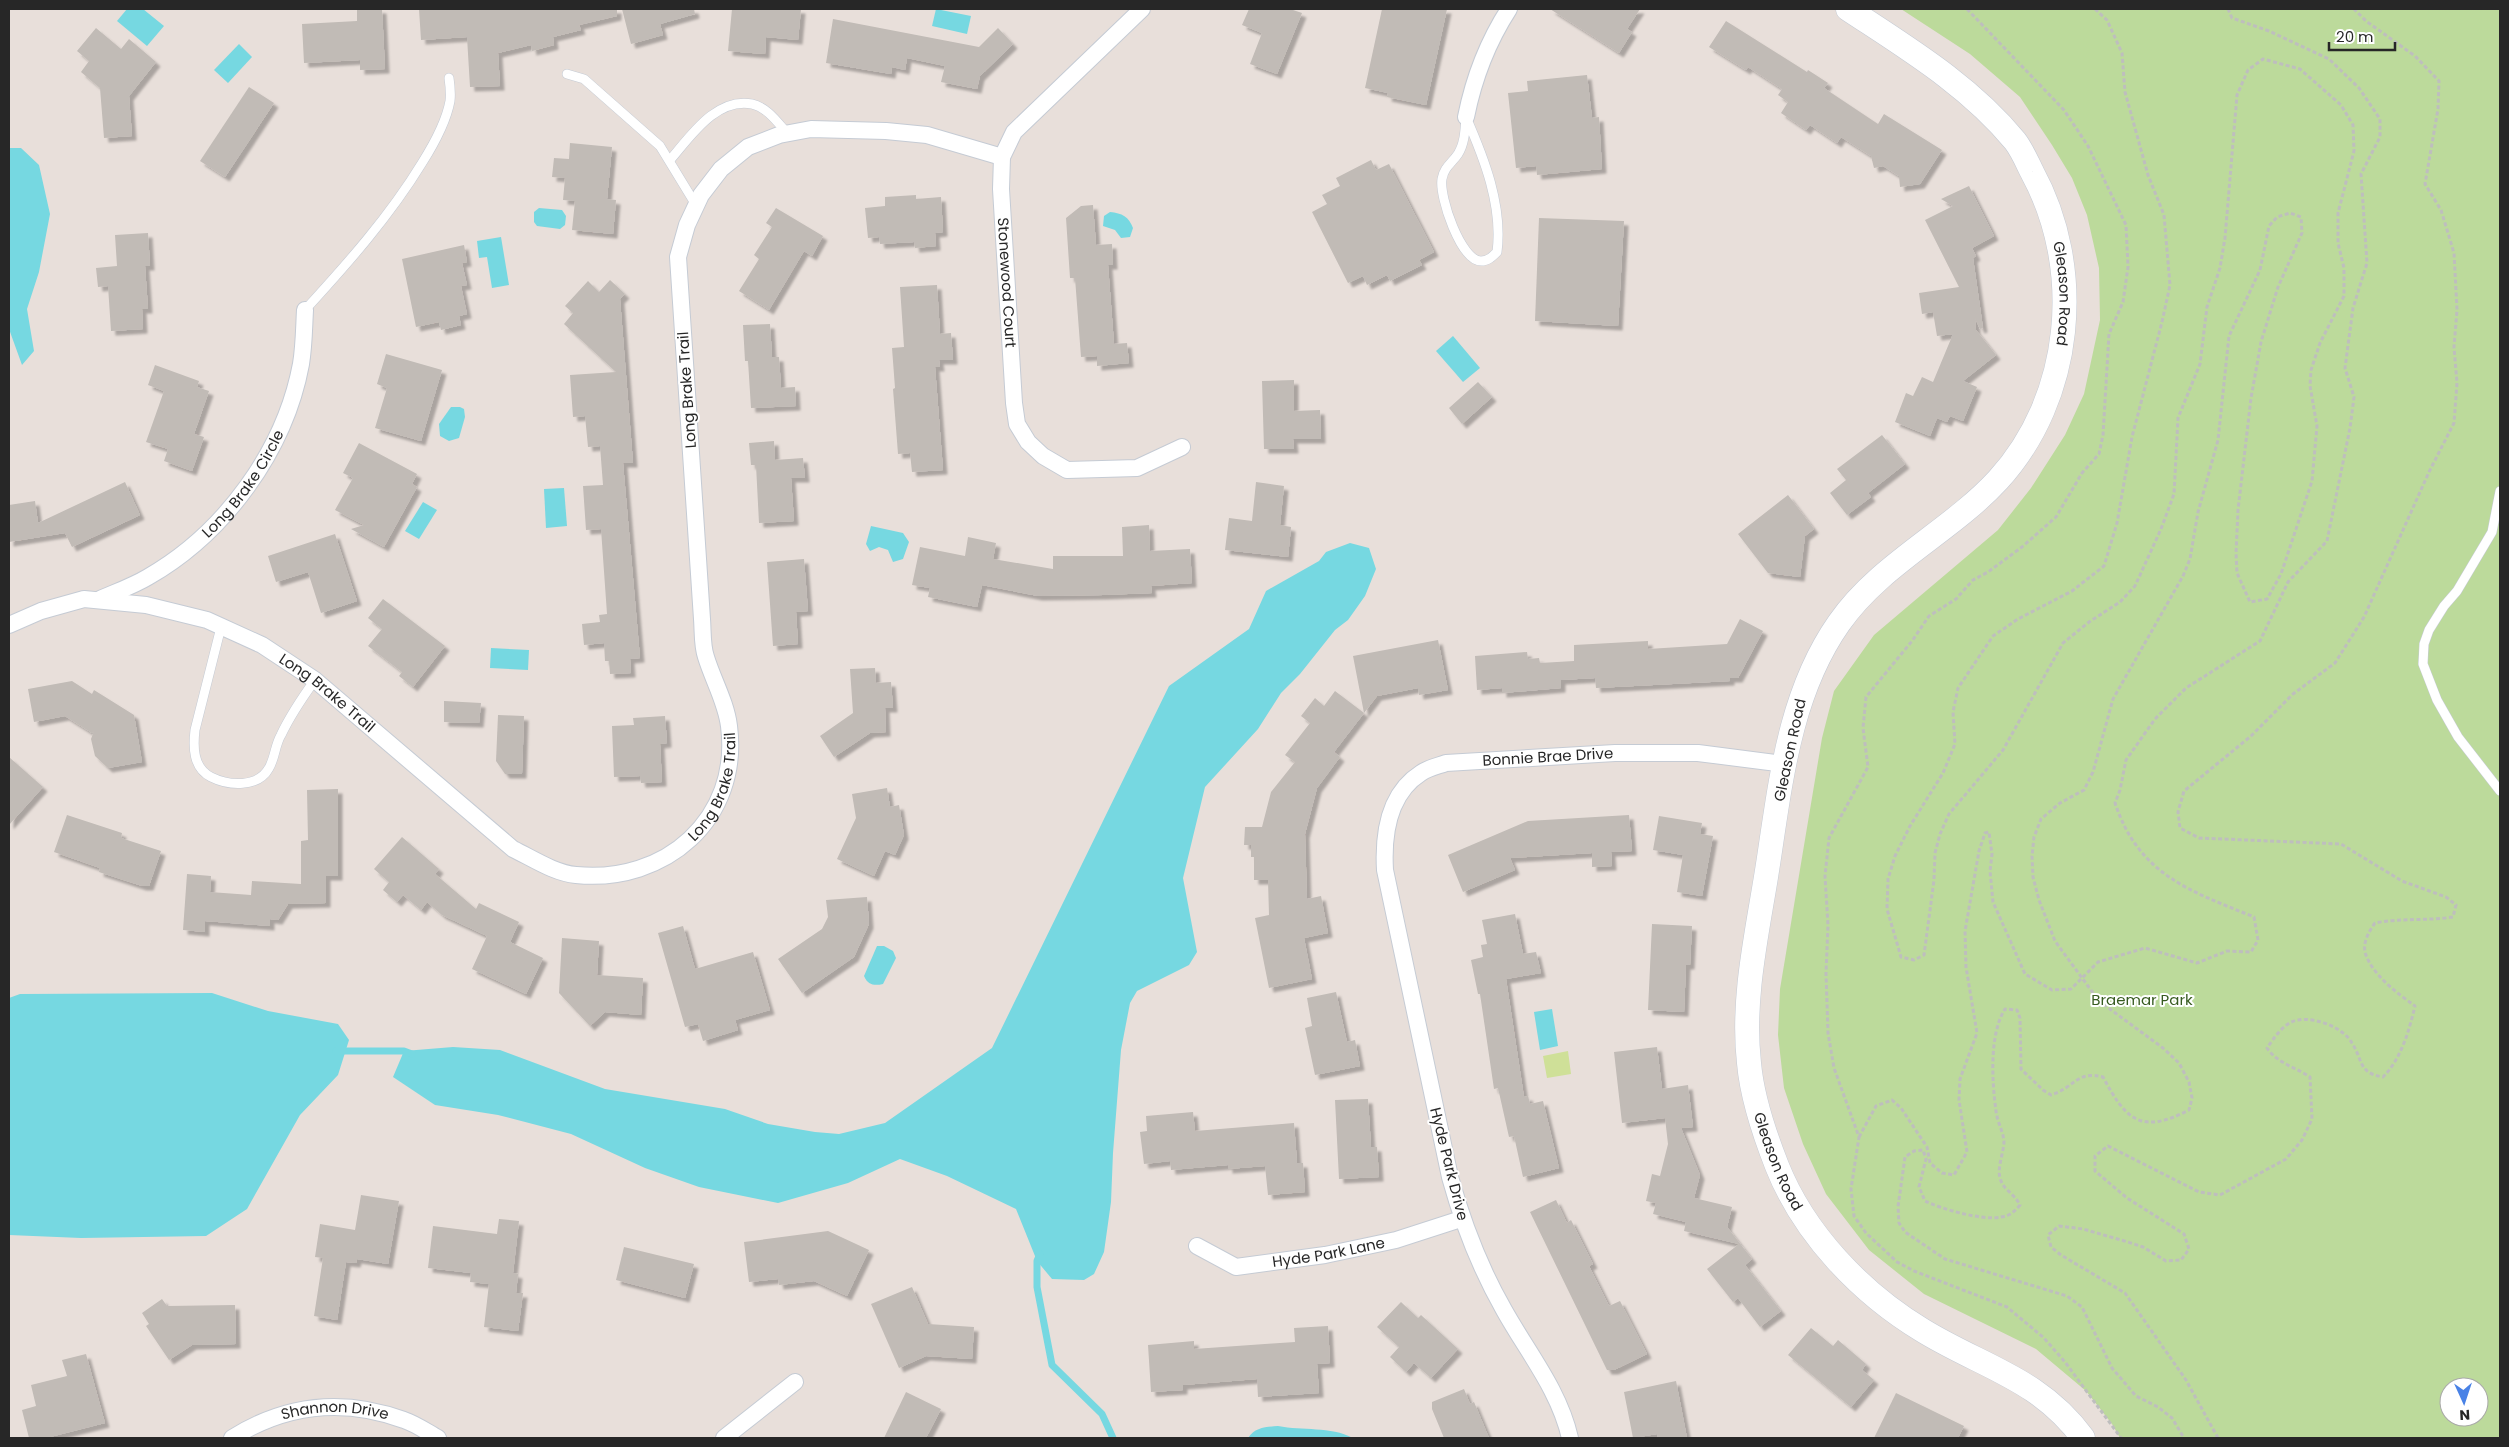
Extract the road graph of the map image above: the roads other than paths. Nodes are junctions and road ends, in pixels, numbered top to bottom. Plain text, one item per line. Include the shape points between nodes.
1 (1142, 9) edge
2 (1509, 9) edge
3 (1848, 9) edge
4 (567, 74) dead end
5 (449, 78) dead end
6 (1466, 117) junction
7 (787, 133) junction
8 (1002, 157) junction
9 (670, 160) junction
10 (696, 205) junction
11 (306, 310) joint
12 (1182, 447) dead end
13 (2500, 491) edge
14 (100, 599) junction
15 (9, 626) edge
16 (221, 627) junction
17 (315, 680) junction
18 (1784, 764) junction
19 (2500, 791) edge
20 (1385, 870) joint
21 (1461, 1219) junction
22 (1197, 1246) dead end
23 (795, 1382) dead end
24 (232, 1438) edge
25 (438, 1438) edge
26 (724, 1438) edge
27 (1570, 1438) edge
28 (2083, 1438) edge

1 - 8 street, Stonewood Court via 1031,113 1014,132
2 - 6 street via 1480,63
3 - 18 street, Gleason Road via 1937,67 2017,144 2043,192 2059,240 2066,293 2062,342 2050,394 2029,438 1999,479 1962,514 1869,588 1840,620 1817,658 1802,694
4 - 9 lane via 584,79 660,146
5 - 11 lane via 450,100 436,141 385,220
6 - 6 lane via 1480,148 1497,210 1497,252 1490,259 1480,261 1470,256 1452,227 1442,193 1447,165 1458,153 1465,135
7 - 8 street, Long Brake Trail via 811,129 927,135
7 - 9 lane via 770,114 753,104 734,104 714,113 699,126
7 - 10 street, Long Brake Trail via 748,147 722,168
8 - 12 street, Stonewood Court via 1001,189 1017,424 1028,442 1043,456 1067,470 1137,468
9 - 10 lane
10 - 17 street, Long Brake Trail via 678,257 680,291 705,656 729,726 729,761 721,796 702,826 676,851 645,868 610,876 574,875 543,864 513,849 488,829
11 - 14 street, Long Brake Circle via 300,364 285,416 262,465 230,509 193,545 148,577
13 - 19 lane via 2492,532 2457,591 2428,630 2423,664 2433,692 2458,737
14 - 15 street, Long Brake Trail via 84,599 50,608
14 - 16 street, Long Brake Trail via 146,605
16 - 17 street, Long Brake Trail via 262,646
16 - 17 lane via 193,745 201,770 210,776 240,784 265,774 293,711
18 - 20 street, Bonnie Brae Drive via 1698,753 1615,753 1446,763 1421,773 1401,792 1387,821
18 - 28 street, Gleason Road via 1752,959 1747,1012 1749,1066 1760,1120 1780,1172 1805,1219 1839,1262 1876,1299 1924,1331 2014,1376 2053,1403
20 - 21 street, Hyde Park Drive
21 - 22 street, Hyde Park Lane via 1396,1240 1325,1255 1236,1267
21 - 27 street, Hyde Park Drive via 1505,1312 1550,1384
23 - 26 street
24 - 25 street, Shannon Drive via 288,1411 328,1406 367,1409 406,1420

